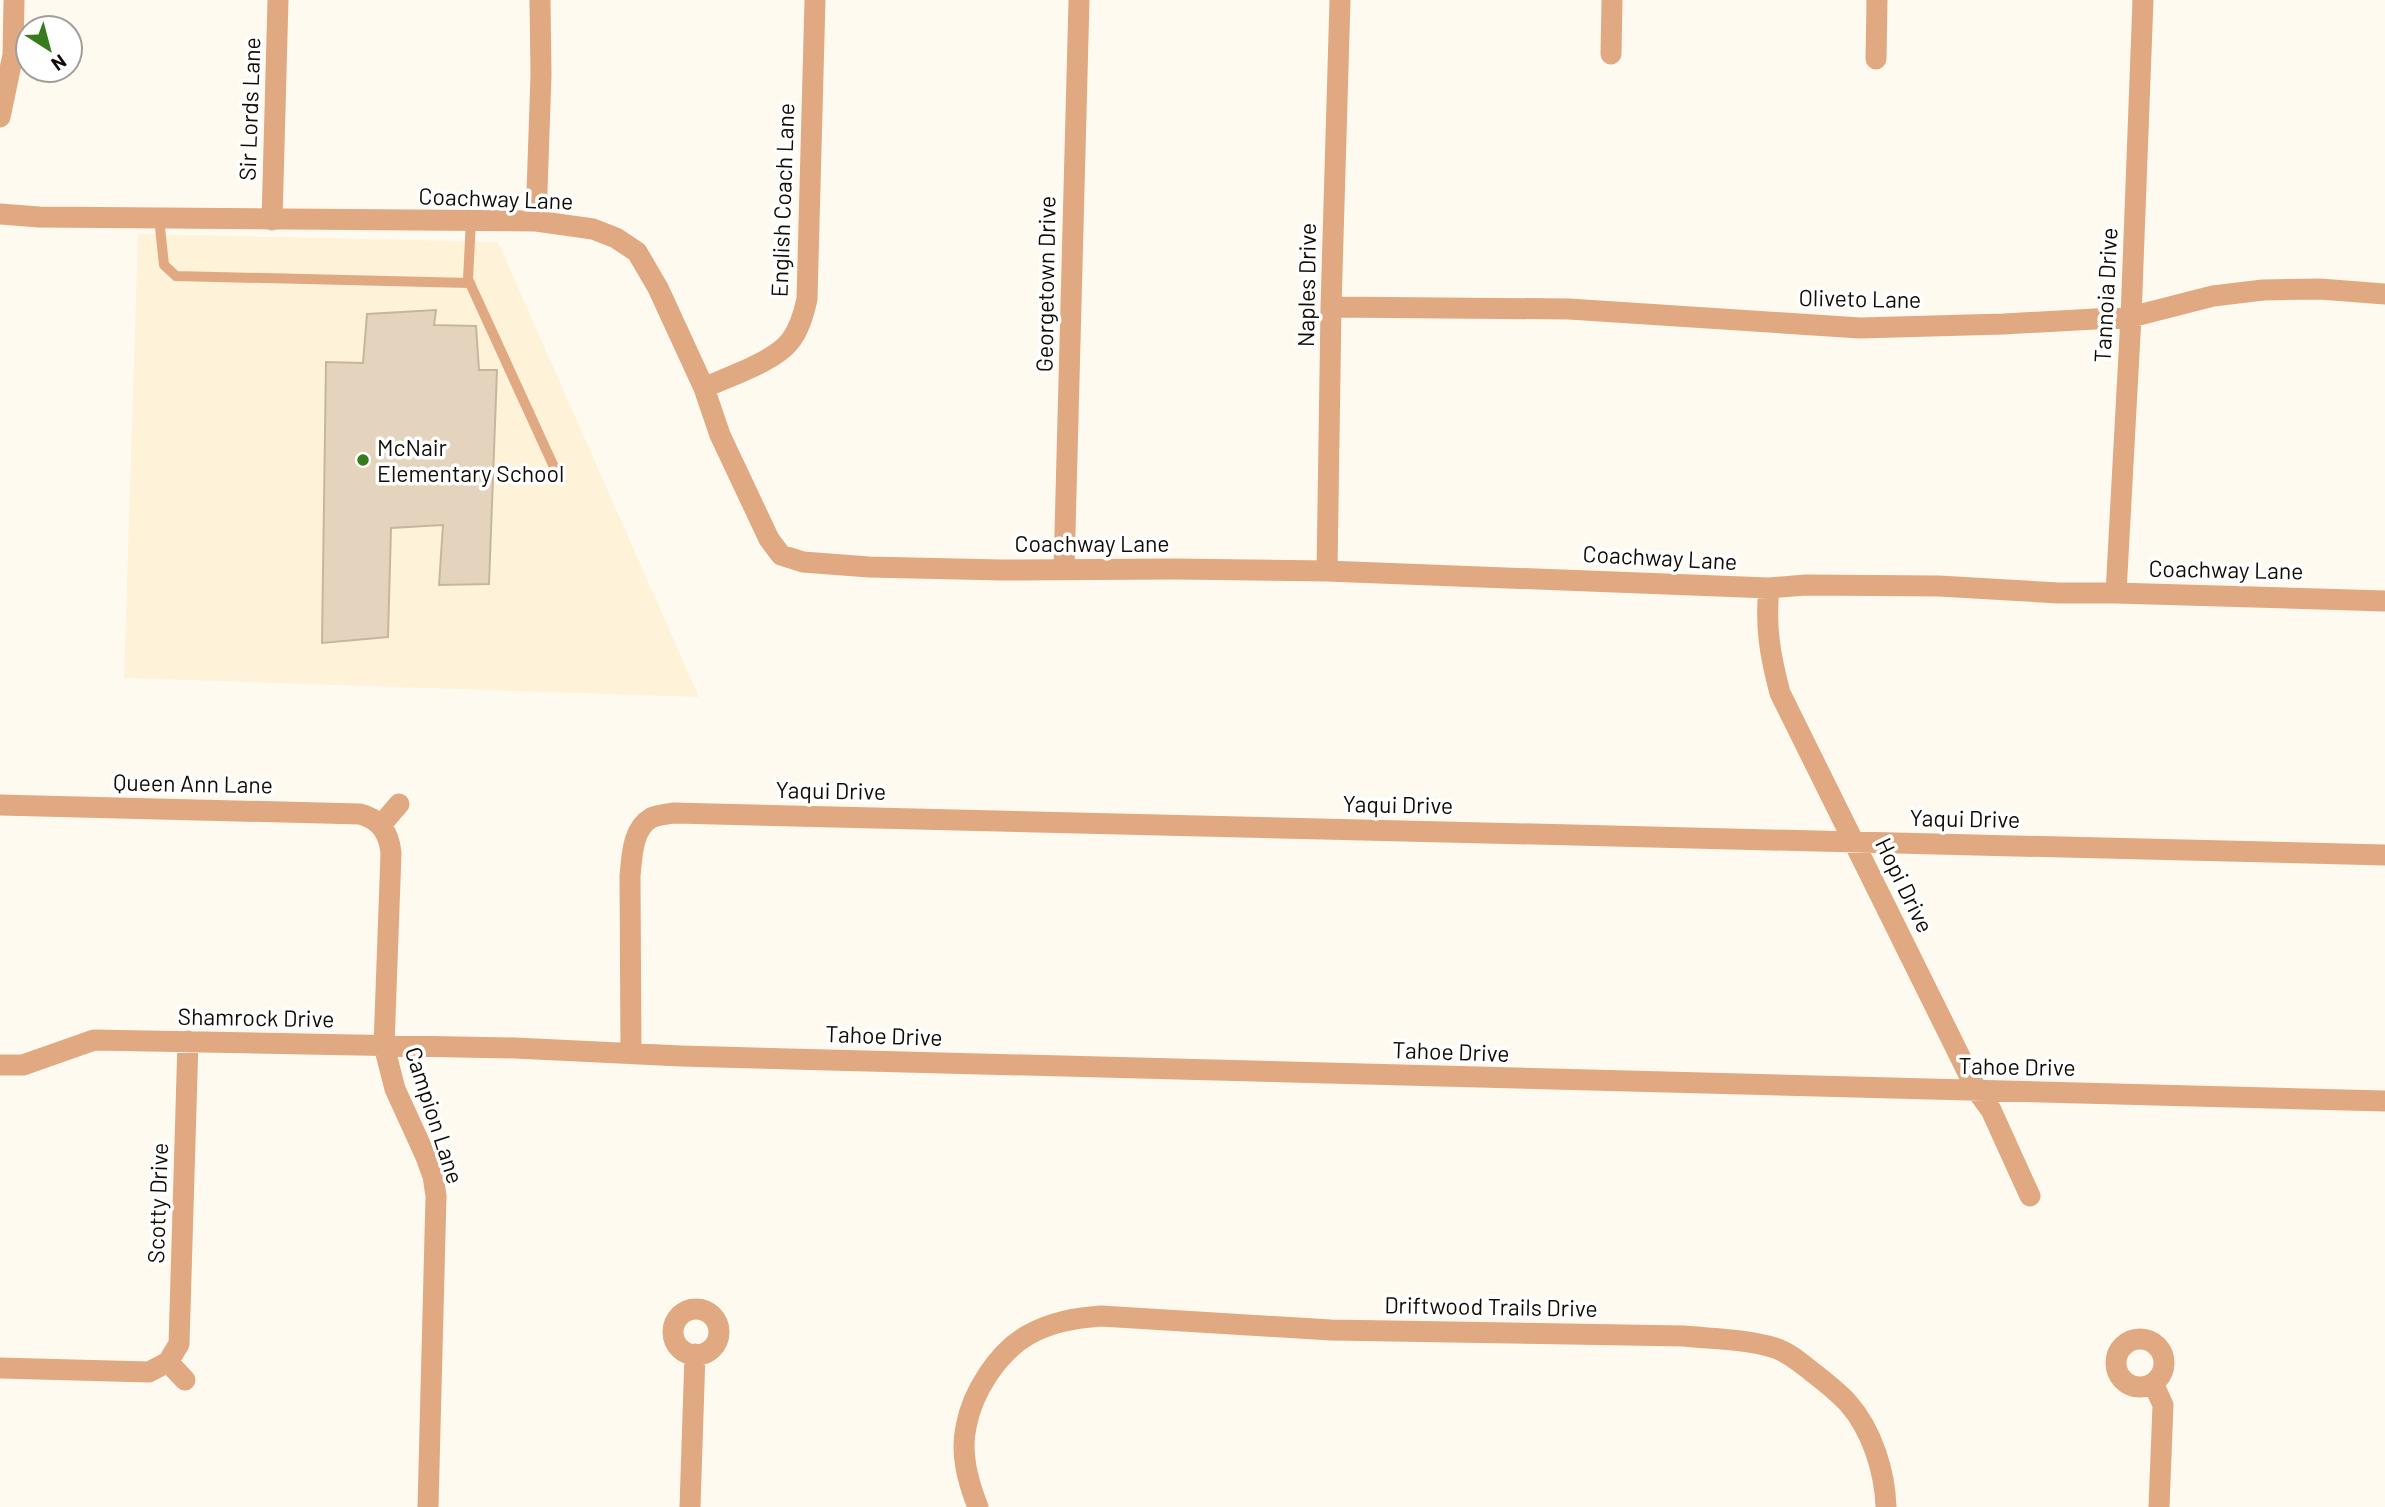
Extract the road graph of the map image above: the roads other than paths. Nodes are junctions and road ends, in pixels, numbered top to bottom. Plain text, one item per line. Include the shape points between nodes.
1 (14, 0) edge
2 (278, 0) edge
3 (540, 0) edge
4 (815, 0) edge
5 (1079, 0) edge
6 (1340, 0) edge
7 (1612, 0) edge
8 (1878, 0) edge
9 (2143, 0) edge
10 (1611, 54) dead end
11 (1876, 59) dead end
12 (0, 117) edge
13 (0, 214) edge
14 (159, 218) junction
15 (272, 220) junction
16 (471, 221) junction
17 (536, 222) junction
18 (470, 283) junction
19 (2385, 294) edge
20 (1331, 307) junction
21 (2132, 317) junction
22 (704, 388) junction
23 (554, 467) dead end
24 (1064, 570) junction
25 (1327, 571) junction
26 (1769, 588) junction
27 (2116, 593) junction
28 (2385, 601) edge
29 (399, 804) dead end
30 (0, 805) edge
31 (381, 825) junction
32 (1854, 842) junction
33 (2385, 855) edge
34 (188, 1041) junction
35 (384, 1046) junction
36 (515, 1048) joint
37 (631, 1053) junction
38 (0, 1065) edge
39 (1977, 1091) junction
40 (2385, 1101) edge
41 (2030, 1196) dead end
42 (695, 1354) dead end
43 (168, 1362) junction
44 (0, 1368) edge
45 (186, 1380) dead end
46 (2153, 1384) dead end
47 (428, 1507) edge
48 (690, 1507) edge
49 (978, 1507) edge
50 (1886, 1507) edge
51 (2159, 1507) edge

1 - 12 street via 13,55
2 - 15 street, Sir Lords Lane
3 - 17 street
4 - 22 street, English Coach Lane via 807,299 802,320 775,355
5 - 24 street, Georgetown Drive
6 - 20 street, Naples Drive
7 - 10 street
8 - 11 street
9 - 21 street, Tannoia Drive
13 - 14 street, Coachway Lane
14 - 15 street, Coachway Lane
14 - 18 lane via 164,265 176,276
15 - 16 street, Coachway Lane
16 - 17 street, Coachway Lane
16 - 18 lane
17 - 22 street, Coachway Lane via 593,229 637,251
18 - 23 lane
19 - 21 street, Oliveto Lane via 2263,290 2213,296
20 - 21 street, Oliveto Lane via 1569,309 1860,328
20 - 25 street, Naples Drive
21 - 27 street, Tannoia Drive
22 - 24 street, Coachway Lane via 743,487 781,555 803,562 869,567
24 - 25 street, Coachway Lane
25 - 26 street, Coachway Lane
26 - 27 street, Coachway Lane via 1939,586
26 - 32 street, Hopi Drive via 1766,618 1780,693
27 - 28 street, Coachway Lane
29 - 31 street
30 - 31 street, Queen Ann Lane via 360,814
31 - 35 street, Campion Lane via 391,853
32 - 33 street, Yaqui Drive
32 - 37 street, Yaqui Drive via 674,813 651,818 640,828 633,849
32 - 39 street, Hopi Drive
34 - 35 street, Shamrock Drive
34 - 38 street, Shamrock Drive via 94,1040 23,1065
34 - 43 street, Scotty Drive via 179,1344
35 - 36 street, Shamrock Drive
35 - 47 street, Campion Lane via 436,1196
36 - 37 street, Tahoe Drive
37 - 39 street, Tahoe Drive
39 - 40 street, Tahoe Drive
39 - 41 street, Hopi Drive via 1991,1110
42 - 48 street
43 - 44 street via 149,1372
43 - 45 street
46 - 51 street via 2163,1405
49 - 50 street, Driftwood Trails Drive via 964,1457 966,1427 982,1384 1008,1349 1027,1336 1049,1325 1101,1316 1331,1330 1684,1336 1776,1348 1849,1404 1878,1459

